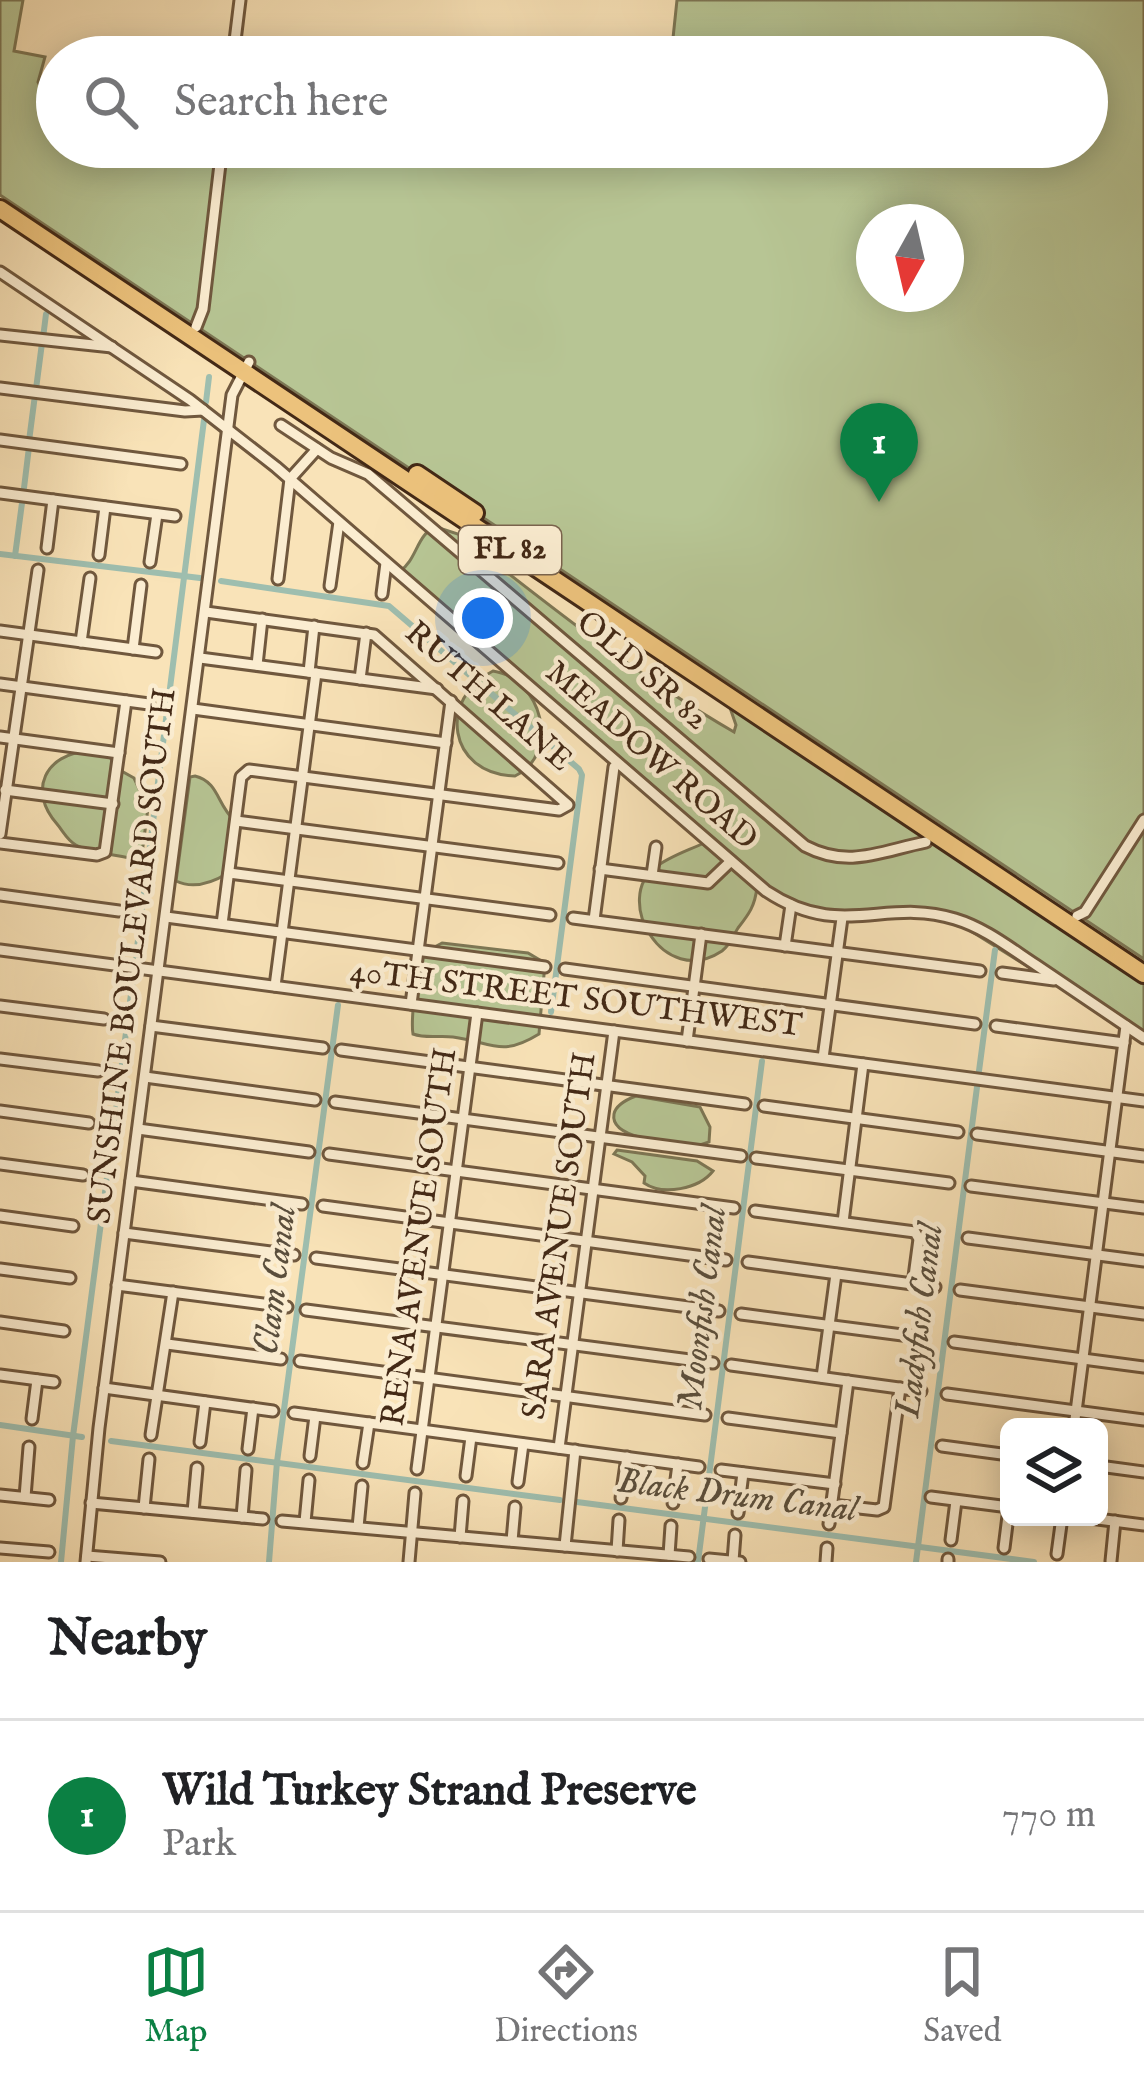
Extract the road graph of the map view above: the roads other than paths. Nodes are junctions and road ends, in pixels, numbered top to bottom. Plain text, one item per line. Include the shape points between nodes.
1 (240, 0) edge
2 (236, 36) edge
3 (219, 168) edge
4 (0, 197) edge
5 (0, 208) edge
6 (0, 272) edge
7 (0, 282) edge
8 (18, 285) junction
9 (196, 327) junction
10 (0, 335) edge
11 (112, 347) junction
12 (246, 367) junction
13 (0, 388) edge
14 (203, 410) junction
15 (281, 425) dead end
16 (228, 430) junction
17 (0, 440) edge
18 (317, 449) junction
19 (181, 464) dead end
20 (290, 479) junction
21 (428, 488) junction
22 (0, 493) edge
23 (53, 500) junction
24 (105, 507) junction
25 (412, 512) junction
26 (157, 514) junction
27 (175, 516) dead end
28 (339, 522) junction
29 (47, 548) dead end
30 (99, 555) dead end
31 (150, 562) dead end
32 (386, 562) junction
33 (38, 570) dead end
34 (90, 578) dead end
35 (278, 579) dead end
36 (141, 585) dead end
37 (330, 586) dead end
38 (382, 594) dead end
39 (206, 612) junction
40 (262, 620) junction
41 (314, 626) junction
42 (0, 631) edge
43 (366, 633) junction
44 (26, 634) junction
45 (81, 642) junction
46 (133, 649) junction
47 (156, 652) dead end
48 (200, 658) junction
49 (256, 665) junction
50 (312, 672) junction
51 (360, 679) junction
52 (0, 684) edge
53 (20, 687) junction
54 (437, 688) junction
55 (126, 701) junction
56 (452, 701) junction
57 (149, 704) dead end
58 (193, 709) junction
59 (309, 725) junction
60 (0, 737) edge
61 (13, 739) junction
62 (446, 743) junction
63 (119, 753) junction
64 (618, 764) junction
65 (302, 776) junction
66 (3, 790) edge
67 (439, 795) junction
68 (113, 805) junction
69 (1144, 820) edge
70 (236, 821) junction
71 (295, 829) junction
72 (933, 833) junction
73 (0, 838) edge
74 (432, 847) junction
75 (656, 847) dead end
76 (731, 861) junction
77 (558, 863) dead end
78 (600, 869) junction
79 (1000, 872) junction
80 (229, 873) junction
81 (652, 875) junction
82 (289, 880) junction
83 (0, 895) edge
84 (425, 898) junction
85 (791, 905) junction
86 (119, 911) dead end
87 (550, 915) dead end
88 (1077, 916) junction
89 (166, 917) junction
90 (573, 918) dead end
91 (842, 918) junction
92 (593, 920) junction
93 (222, 925) junction
94 (282, 932) junction
95 (700, 934) junction
96 (785, 946) junction
97 (0, 950) edge
98 (418, 950) junction
99 (837, 952) junction
100 (1144, 961) edge
101 (545, 967) dead end
102 (565, 970) dead end
103 (158, 971) junction
104 (980, 971) dead end
105 (1002, 973) dead end
106 (1144, 974) edge
107 (1059, 981) junction
108 (274, 986) junction
109 (694, 986) junction
110 (411, 1004) junction
111 (831, 1004) junction
112 (0, 1006) edge
113 (477, 1013) junction
114 (104, 1019) dead end
115 (975, 1024) dead end
116 (152, 1026) junction
117 (996, 1026) dead end
118 (1126, 1026) junction
119 (614, 1031) junction
120 (1144, 1038) edge
121 (687, 1040) junction
122 (1124, 1043) junction
123 (323, 1048) dead end
124 (341, 1050) dead end
125 (823, 1058) junction
126 (0, 1059) edge
127 (863, 1064) junction
128 (470, 1067) junction
129 (98, 1071) dead end
130 (145, 1077) junction
131 (607, 1085) junction
132 (1117, 1097) junction
133 (315, 1100) dead end
134 (1144, 1101) edge
135 (335, 1102) dead end
136 (745, 1103) dead end
137 (764, 1106) dead end
138 (0, 1111) edge
139 (463, 1119) junction
140 (856, 1119) junction
141 (89, 1123) dead end
142 (138, 1129) junction
143 (958, 1132) dead end
144 (977, 1134) dead end
145 (601, 1137) junction
146 (1110, 1151) junction
147 (309, 1152) dead end
148 (329, 1154) dead end
149 (741, 1156) dead end
150 (1144, 1156) edge
151 (757, 1158) dead end
152 (0, 1164) edge
153 (850, 1170) junction
154 (456, 1171) junction
155 (83, 1174) dead end
156 (131, 1181) junction
157 (949, 1183) dead end
158 (971, 1186) dead end
159 (593, 1189) junction
160 (1103, 1203) junction
161 (302, 1204) dead end
162 (323, 1206) dead end
163 (734, 1208) dead end
164 (1144, 1208) edge
165 (755, 1210) dead end
166 (0, 1216) edge
167 (843, 1222) junction
168 (449, 1223) junction
169 (73, 1226) dead end
170 (124, 1233) junction
171 (968, 1238) dead end
172 (586, 1241) junction
173 (294, 1255) dead end
174 (1096, 1255) junction
175 (316, 1258) dead end
176 (726, 1260) dead end
177 (1144, 1261) edge
178 (748, 1262) dead end
179 (0, 1269) edge
180 (836, 1274) junction
181 (443, 1275) junction
182 (70, 1278) dead end
183 (913, 1284) junction
184 (117, 1285) junction
185 (935, 1287) dead end
186 (960, 1290) dead end
187 (173, 1292) junction
188 (580, 1293) junction
189 (287, 1307) dead end
190 (1089, 1307) junction
191 (306, 1310) dead end
192 (719, 1311) dead end
193 (741, 1314) dead end
194 (1144, 1314) edge
195 (0, 1322) edge
196 (829, 1326) junction
197 (436, 1327) junction
198 (64, 1330) dead end
199 (910, 1336) dead end
200 (955, 1342) dead end
201 (167, 1344) junction
202 (573, 1345) junction
203 (280, 1359) dead end
204 (1082, 1359) junction
205 (300, 1361) dead end
206 (713, 1363) dead end
207 (731, 1365) dead end
208 (1144, 1367) edge
209 (0, 1375) edge
210 (429, 1378) junction
211 (822, 1378) junction
212 (37, 1380) junction
213 (848, 1381) junction
214 (54, 1382) dead end
215 (104, 1388) junction
216 (900, 1388) junction
217 (921, 1390) dead end
218 (947, 1394) dead end
219 (157, 1396) junction
220 (566, 1396) junction
221 (205, 1402) junction
222 (253, 1408) junction
223 (273, 1411) dead end
224 (1076, 1411) junction
225 (294, 1414) dead end
226 (705, 1415) dead end
227 (315, 1416) junction
228 (728, 1418) dead end
229 (1075, 1418) edge
230 (32, 1420) dead end
231 (1144, 1420) edge
232 (369, 1423) junction
233 (422, 1430) junction
234 (841, 1433) junction
235 (151, 1435) dead end
236 (471, 1437) junction
237 (200, 1442) dead end
238 (523, 1444) junction
239 (943, 1446) dead end
240 (29, 1447) dead end
241 (560, 1448) junction
242 (248, 1449) dead end
243 (575, 1450) junction
244 (1000, 1454) edge
245 (310, 1456) dead end
246 (627, 1457) junction
247 (149, 1459) dead end
248 (363, 1463) dead end
249 (678, 1464) junction
250 (699, 1467) dead end
251 (1108, 1467) edge
252 (197, 1468) dead end
253 (417, 1469) dead end
254 (721, 1470) dead end
255 (246, 1471) dead end
256 (1144, 1472) edge
257 (743, 1473) junction
258 (466, 1476) dead end
259 (308, 1480) dead end
260 (518, 1482) dead end
261 (835, 1484) junction
262 (362, 1486) dead end
263 (415, 1493) dead end
264 (0, 1495) edge
265 (25, 1497) junction
266 (931, 1497) dead end
267 (621, 1498) dead end
268 (50, 1500) dead end
269 (956, 1501) junction
270 (463, 1502) dead end
271 (92, 1503) junction
272 (674, 1504) dead end
273 (832, 1505) junction
274 (515, 1507) dead end
275 (1000, 1507) edge
276 (144, 1508) junction
277 (193, 1512) junction
278 (738, 1513) dead end
279 (242, 1517) junction
280 (262, 1519) dead end
281 (282, 1520) dead end
282 (619, 1520) dead end
283 (1108, 1520) edge
284 (1115, 1521) junction
285 (305, 1522) junction
286 (829, 1524) dead end
287 (1144, 1525) edge
288 (671, 1526) dead end
289 (1007, 1526) edge
290 (1061, 1526) edge
291 (358, 1527) junction
292 (411, 1532) junction
293 (735, 1535) dead end
294 (460, 1537) junction
295 (951, 1540) dead end
296 (512, 1541) junction
297 (549, 1545) junction
298 (565, 1546) junction
299 (0, 1548) edge
300 (827, 1548) dead end
301 (1004, 1548) dead end
302 (617, 1551) junction
303 (49, 1552) dead end
304 (1057, 1554) dead end
305 (669, 1556) junction
306 (689, 1557) dead end
307 (87, 1559) edge
308 (709, 1559) edge
309 (1111, 1561) edge
310 (160, 1562) edge
311 (409, 1562) edge
312 (548, 1562) edge
313 (736, 1562) edge
314 (826, 1562) edge

1 - 2 street
3 - 9 street
4 - 9 highway, FL 82
5 - 12 highway, FL 82
6 - 8 street, MEADOW ROAD
7 - 8 street
8 - 11 street, MEADOW ROAD
9 - 12 highway, FL 82
10 - 11 street
11 - 14 street, MEADOW ROAD
12 - 16 street, SUNSHINE BOULEVARD SOUTH via 233,390
12 - 21 highway, FL 82
12 - 21 highway, FL 82
13 - 14 street
14 - 16 street, MEADOW ROAD
15 - 18 street, OLD SR 82
16 - 20 street, MEADOW ROAD
16 - 39 street, SUNSHINE BOULEVARD SOUTH
17 - 19 street
18 - 20 street
18 - 25 street, OLD SR 82 via 360,468
20 - 28 street, MEADOW ROAD
20 - 35 street
21 - 25 street
21 - 72 highway, FL 82
21 - 72 highway, FL 82
22 - 23 street
23 - 24 street
23 - 29 street
24 - 26 street
24 - 30 street
25 - 72 street, OLD SR 82 via 805,846 855,860
26 - 27 street
26 - 31 street
28 - 32 street, MEADOW ROAD
28 - 37 street
32 - 38 street
32 - 64 street, MEADOW ROAD
33 - 44 street
34 - 45 street
36 - 46 street
39 - 40 street
39 - 48 street, SUNSHINE BOULEVARD SOUTH
40 - 41 street
40 - 49 street
41 - 43 street
41 - 50 street
42 - 44 street
43 - 51 street
43 - 54 street, RUTH LANE
44 - 45 street
44 - 53 street
45 - 46 street
46 - 47 street
48 - 49 street
48 - 58 street, SUNSHINE BOULEVARD SOUTH
49 - 50 street
50 - 51 street
50 - 59 street
51 - 54 street
52 - 53 street
53 - 55 street
53 - 61 street
54 - 56 street, RUTH LANE
55 - 57 street
55 - 63 street
56 - 62 street
56 - 67 street, RUTH LANE via 567,809
58 - 59 street
58 - 89 street, SUNSHINE BOULEVARD SOUTH
59 - 62 street
59 - 65 street
60 - 61 street
61 - 63 street
61 - 66 street
62 - 67 street
63 - 68 street
64 - 76 street, MEADOW ROAD
64 - 78 street
65 - 67 street
65 - 70 street via 245,771
65 - 71 street
66 - 68 street
66 - 73 street
67 - 74 street
68 - 73 street via 102,855
69 - 88 street
70 - 71 street
70 - 80 street
71 - 74 street
71 - 82 street
72 - 79 highway, FL 82
74 - 77 street
74 - 84 street
75 - 81 street
76 - 81 street via 708,883
76 - 85 street, MEADOW ROAD
78 - 81 street
78 - 92 street
79 - 88 highway, FL 82
79 - 106 highway, FL 82
80 - 82 street
80 - 93 street
82 - 84 street
82 - 94 street
83 - 86 street
84 - 87 street
84 - 98 street
85 - 91 street, MEADOW ROAD
85 - 96 street
88 - 100 highway, FL 82
89 - 93 street
89 - 103 street, SUNSHINE BOULEVARD SOUTH
90 - 92 street
91 - 99 street
91 - 107 street, MEADOW ROAD via 954,918
92 - 95 street
93 - 94 street
94 - 98 street
94 - 108 street
95 - 96 street
95 - 109 street
96 - 99 street
97 - 103 street, 40TH STREET SOUTHWEST
98 - 101 street
98 - 110 street
99 - 104 street
99 - 111 street
102 - 109 street
103 - 108 street, 40TH STREET SOUTHWEST
103 - 116 street, SUNSHINE BOULEVARD SOUTH
105 - 107 street
107 - 118 street, MEADOW ROAD
108 - 110 street, 40TH STREET SOUTHWEST
109 - 111 street
109 - 121 street
110 - 113 street, 40TH STREET SOUTHWEST
111 - 115 street
111 - 125 street
112 - 114 street
113 - 119 street, 40TH STREET SOUTHWEST
113 - 128 street, RENA AVENUE SOUTH
116 - 123 street
116 - 130 street, SUNSHINE BOULEVARD SOUTH
117 - 122 street
118 - 120 street, MEADOW ROAD
118 - 122 street
119 - 121 street, 40TH STREET SOUTHWEST
119 - 131 street, SARA AVENUE SOUTH
121 - 125 street, 40TH STREET SOUTHWEST
122 - 132 street
124 - 128 street
125 - 127 street, 40TH STREET SOUTHWEST
126 - 129 street
127 - 132 street, 40TH STREET SOUTHWEST
127 - 140 street
128 - 131 street
128 - 139 street, RENA AVENUE SOUTH
130 - 133 street
130 - 142 street, SUNSHINE BOULEVARD SOUTH
131 - 136 street
131 - 145 street, SARA AVENUE SOUTH
132 - 134 street, 40TH STREET SOUTHWEST
132 - 146 street
135 - 139 street
137 - 140 street
138 - 141 street
139 - 145 street
139 - 154 street, RENA AVENUE SOUTH
140 - 143 street
140 - 153 street
142 - 147 street
142 - 156 street, SUNSHINE BOULEVARD SOUTH
144 - 146 street
145 - 149 street
145 - 159 street, SARA AVENUE SOUTH
146 - 150 street
146 - 160 street
148 - 154 street
151 - 153 street
152 - 155 street
153 - 157 street
153 - 167 street
154 - 159 street
154 - 168 street, RENA AVENUE SOUTH
156 - 161 street
156 - 170 street, SUNSHINE BOULEVARD SOUTH
158 - 160 street
159 - 163 street
159 - 172 street, SARA AVENUE SOUTH
160 - 164 street
160 - 174 street
162 - 168 street
165 - 167 street
166 - 169 street
167 - 183 street via 912,1231 919,1239
168 - 172 street
168 - 181 street, RENA AVENUE SOUTH
170 - 173 street
170 - 184 street, SUNSHINE BOULEVARD SOUTH
171 - 174 street
172 - 176 street
172 - 188 street, SARA AVENUE SOUTH
174 - 177 street
174 - 190 street
175 - 181 street
178 - 180 street
179 - 182 street
180 - 183 street
180 - 196 street
181 - 188 street
181 - 197 street, RENA AVENUE SOUTH
183 - 185 street
184 - 187 street
184 - 215 street, SUNSHINE BOULEVARD SOUTH
186 - 190 street
187 - 189 street
187 - 201 street
188 - 192 street
188 - 202 street, SARA AVENUE SOUTH
190 - 194 street
190 - 204 street
191 - 197 street
193 - 196 street
195 - 198 street
196 - 199 street
196 - 211 street
197 - 202 street
197 - 210 street, RENA AVENUE SOUTH
200 - 204 street
201 - 203 street
201 - 219 street
202 - 206 street
202 - 220 street, SARA AVENUE SOUTH
204 - 208 street
204 - 224 street
205 - 210 street
207 - 211 street
209 - 212 street
210 - 220 street
210 - 233 street, RENA AVENUE SOUTH
211 - 213 street
212 - 214 street
212 - 230 street
213 - 216 street
213 - 234 street
215 - 219 street
215 - 271 street, SUNSHINE BOULEVARD SOUTH
216 - 217 street
216 - 273 street via 885,1502 878,1510
218 - 224 street
219 - 221 street
219 - 235 street
220 - 226 street
220 - 241 street, SARA AVENUE SOUTH
221 - 222 street
221 - 237 street
222 - 223 street
222 - 242 street
224 - 229 street
224 - 231 street
225 - 227 street
227 - 232 street
227 - 245 street
228 - 234 street
232 - 233 street
232 - 248 street
233 - 236 street
233 - 253 street, RENA AVENUE SOUTH
234 - 261 street
236 - 238 street
236 - 258 street
238 - 241 street
238 - 260 street
239 - 244 street
240 - 265 street
241 - 243 street
243 - 246 street
243 - 298 street, SARA AVENUE SOUTH
246 - 249 street
246 - 267 street
247 - 276 street
249 - 250 street
249 - 272 street
251 - 256 street
252 - 277 street
254 - 257 street
255 - 279 street
257 - 261 street
257 - 278 street
259 - 285 street
261 - 273 street
262 - 291 street
263 - 292 street
264 - 265 street
265 - 268 street
266 - 269 street
269 - 275 street
269 - 295 street
270 - 294 street
271 - 276 street
271 - 307 street, SUNSHINE BOULEVARD SOUTH
273 - 286 street
274 - 296 street
276 - 277 street
277 - 279 street
279 - 280 street
281 - 285 street
282 - 302 street
283 - 284 street
284 - 287 street
284 - 309 street
285 - 291 street
288 - 305 street
289 - 301 street
290 - 304 street
291 - 292 street
292 - 294 street
292 - 311 street
293 - 313 street
294 - 296 street
296 - 297 street
297 - 298 street
297 - 312 street
298 - 302 street
299 - 303 street
300 - 314 street
302 - 305 street
305 - 306 street
307 - 310 street
308 - 313 street

